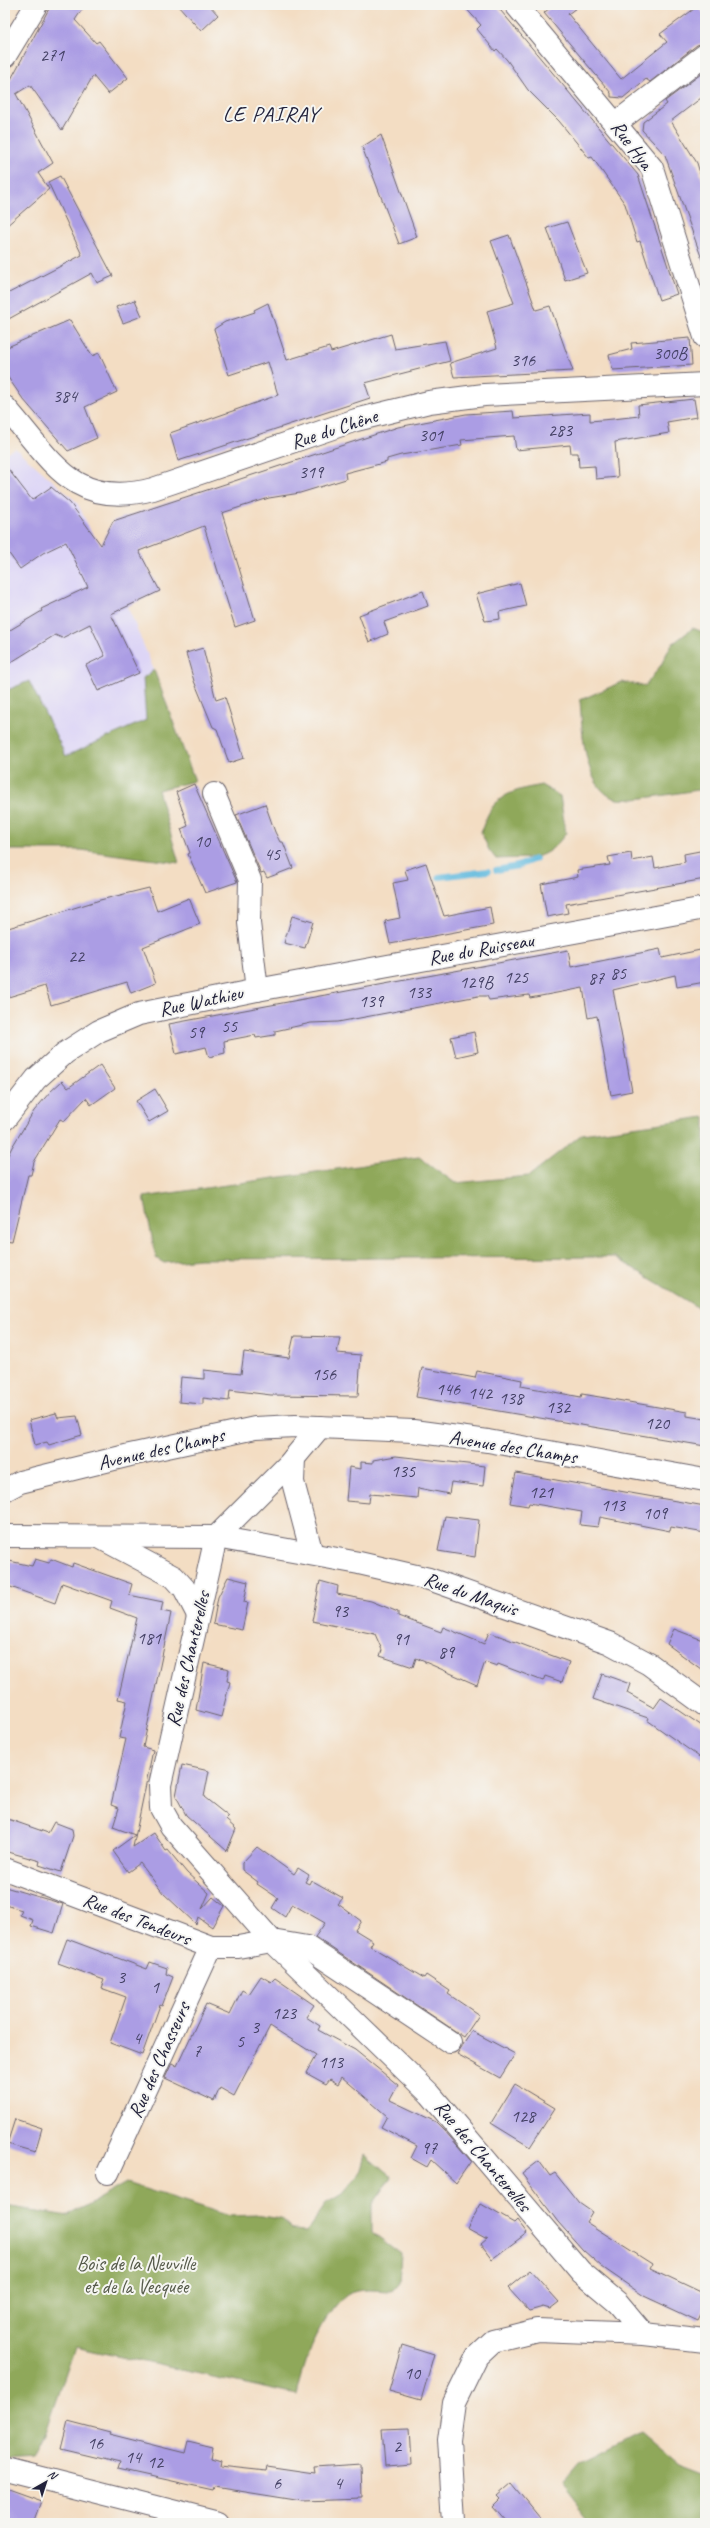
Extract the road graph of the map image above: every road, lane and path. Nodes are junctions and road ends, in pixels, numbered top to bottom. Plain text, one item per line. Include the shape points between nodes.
1 (36, 5) edge
2 (516, 5) edge
3 (705, 55) edge
4 (5, 56) edge
5 (616, 123) junction
6 (705, 337) edge
7 (705, 384) edge
8 (5, 407) edge
9 (214, 794) dead end
10 (705, 908) edge
11 (256, 990) junction
12 (5, 1119) edge
13 (320, 1426) junction
14 (294, 1458) junction
15 (705, 1480) edge
16 (5, 1490) edge
17 (7, 1532) edge
18 (98, 1536) junction
19 (216, 1537) junction
20 (312, 1554) junction
21 (198, 1615) junction
22 (705, 1705) edge
23 (5, 1869) edge
24 (272, 1942) junction
25 (211, 1947) junction
26 (450, 2042) dead end
27 (108, 2173) dead end
28 (644, 2334) junction
29 (705, 2341) edge
30 (6, 2469) edge
31 (219, 2523) edge
32 (454, 2523) edge

1 - 4 street
2 - 5 street, Rue Hya
3 - 5 street
5 - 6 street, Rue Hya via 652,168
7 - 8 street, Rue du Chêne via 484,395 429,402 356,420 160,486 125,495 94,492 64,474
9 - 11 street, Rue Wathieu via 250,880 249,923
10 - 11 street, Rue du Ruisseau
11 - 12 street, Rue Wathieu via 139,1014 99,1031 65,1053 36,1080
13 - 14 street
13 - 15 street, Avenue des Champs via 413,1431 488,1441
13 - 16 street, Avenue des Champs via 255,1428 44,1476 20,1482
14 - 19 street
14 - 20 street via 294,1490
17 - 18 street
18 - 19 street
18 - 21 street via 174,1577 184,1588
19 - 20 street, Rue du Maquis
19 - 21 street, Rue des Chanterelles
20 - 22 street, Rue du Maquis via 429,1578 610,1643 648,1664
21 - 24 street, Rue des Chanterelles via 160,1785 162,1808 170,1826
23 - 25 street, Rue des Tendeurs
24 - 25 street, Rue des Tendeurs via 238,1947
24 - 26 street via 307,1947
24 - 28 street, Rue des Chanterelles via 430,2094 581,2272 618,2303
25 - 27 street, Rue des Chasseurs
28 - 29 street
28 - 32 street via 537,2330 493,2341 477,2356 454,2403 449,2440
30 - 31 street

